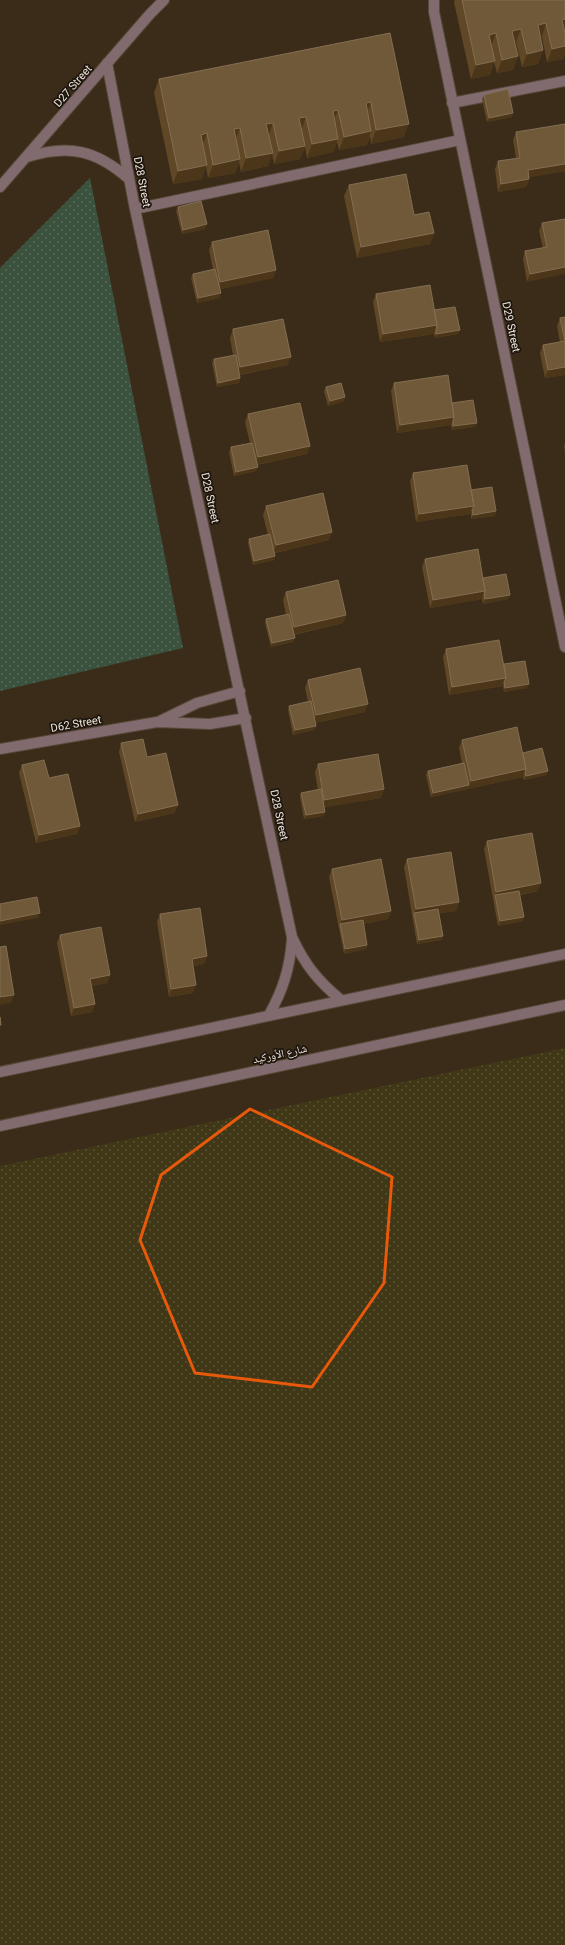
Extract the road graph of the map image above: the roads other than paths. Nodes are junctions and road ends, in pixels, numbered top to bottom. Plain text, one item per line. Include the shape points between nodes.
1 (164, 0) edge
2 (427, 0) edge
3 (434, 0) edge
4 (434, 12) junction
5 (107, 63) junction
6 (565, 81) edge
7 (452, 103) junction
8 (460, 140) junction
9 (27, 157) junction
10 (129, 179) junction
11 (0, 187) edge
12 (135, 209) junction
13 (565, 647) edge
14 (240, 691) junction
15 (246, 718) junction
16 (157, 722) junction
17 (0, 749) edge
18 (292, 937) junction
19 (565, 954) edge
20 (342, 1000) junction
21 (565, 1005) edge
22 (269, 1015) junction
23 (0, 1072) edge
24 (0, 1126) edge

1 - 5 street, D27 Street
2 - 4 street, D29 Street
3 - 4 street, D29 Street
4 - 7 street, D29 Street
5 - 9 street, D27 Street
5 - 10 street, D28 Street
6 - 7 street
7 - 8 street, D29 Street
8 - 12 street
8 - 13 street, D29 Street
9 - 10 street via 63,150 81,152 99,158
9 - 11 street, D27 Street
10 - 12 street, D28 Street
12 - 14 street, D28 Street
14 - 15 street, D28 Street
14 - 16 street, D62 Street via 197,703
15 - 16 street, D62 Street via 210,724
15 - 18 street, D28 Street
16 - 17 street, D62 Street
18 - 20 street, D28 Street via 312,973
18 - 22 street, D28 Street via 287,978
19 - 20 street
20 - 22 street
21 - 24 street, شارع الأوركيد
22 - 23 street

